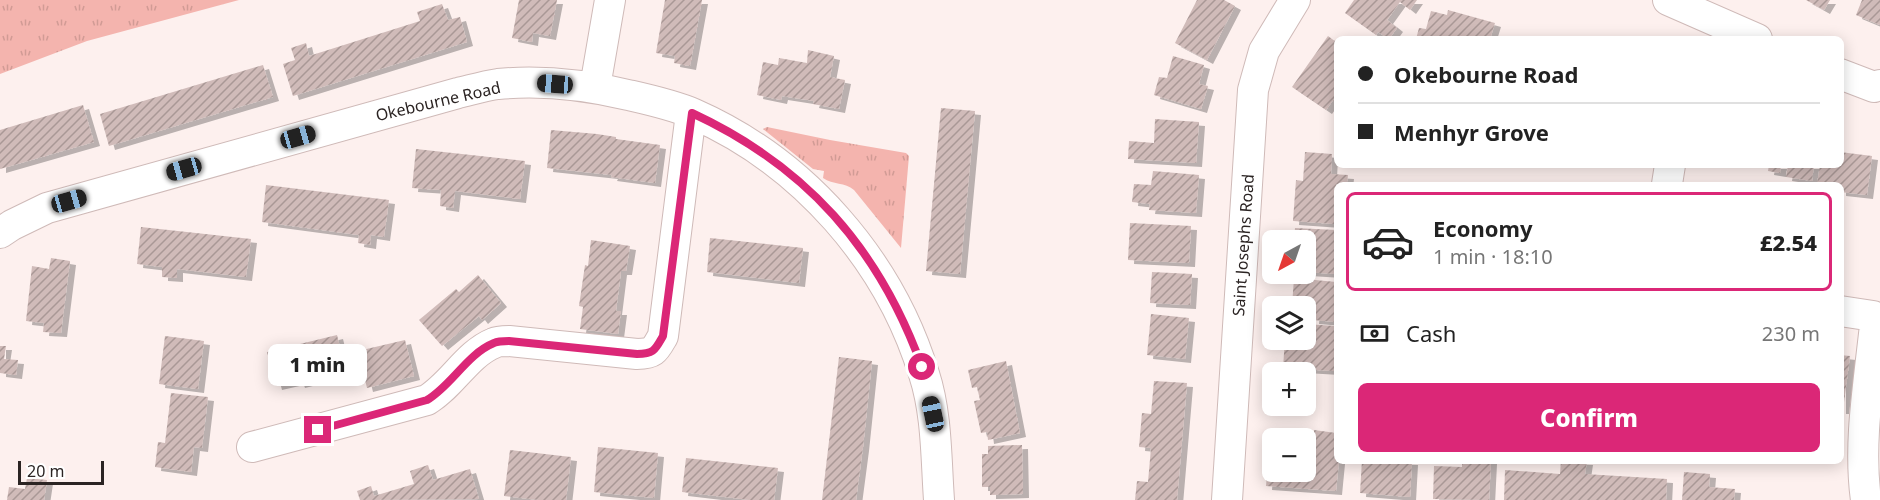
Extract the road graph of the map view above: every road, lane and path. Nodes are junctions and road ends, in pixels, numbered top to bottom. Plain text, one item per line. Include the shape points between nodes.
1 (610, 0) edge
2 (1294, 0) edge
3 (1668, 0) edge
4 (1706, 29) edge
5 (1742, 36) edge
6 (1844, 76) edge
7 (595, 87) junction
8 (1878, 92) edge
9 (692, 113) junction
10 (0, 233) edge
11 (1844, 312) edge
12 (252, 447) dead end
13 (939, 500) edge
14 (1227, 500) edge
15 (1866, 500) edge

1 - 7 street
2 - 14 street, Saint Josephs Road via 1264,51 1253,90
3 - 4 street
4 - 5 street
6 - 8 street
7 - 9 street, Okebourne Road
7 - 10 street, Okebourne Road via 497,84 458,93 47,208
9 - 12 street via 663,336 656,350 637,354 509,341 495,343 427,400
9 - 13 street, Okebourne Road via 746,141 792,174 856,241 893,298 925,376 933,414
11 - 15 street via 1873,316 1875,325 1864,442

